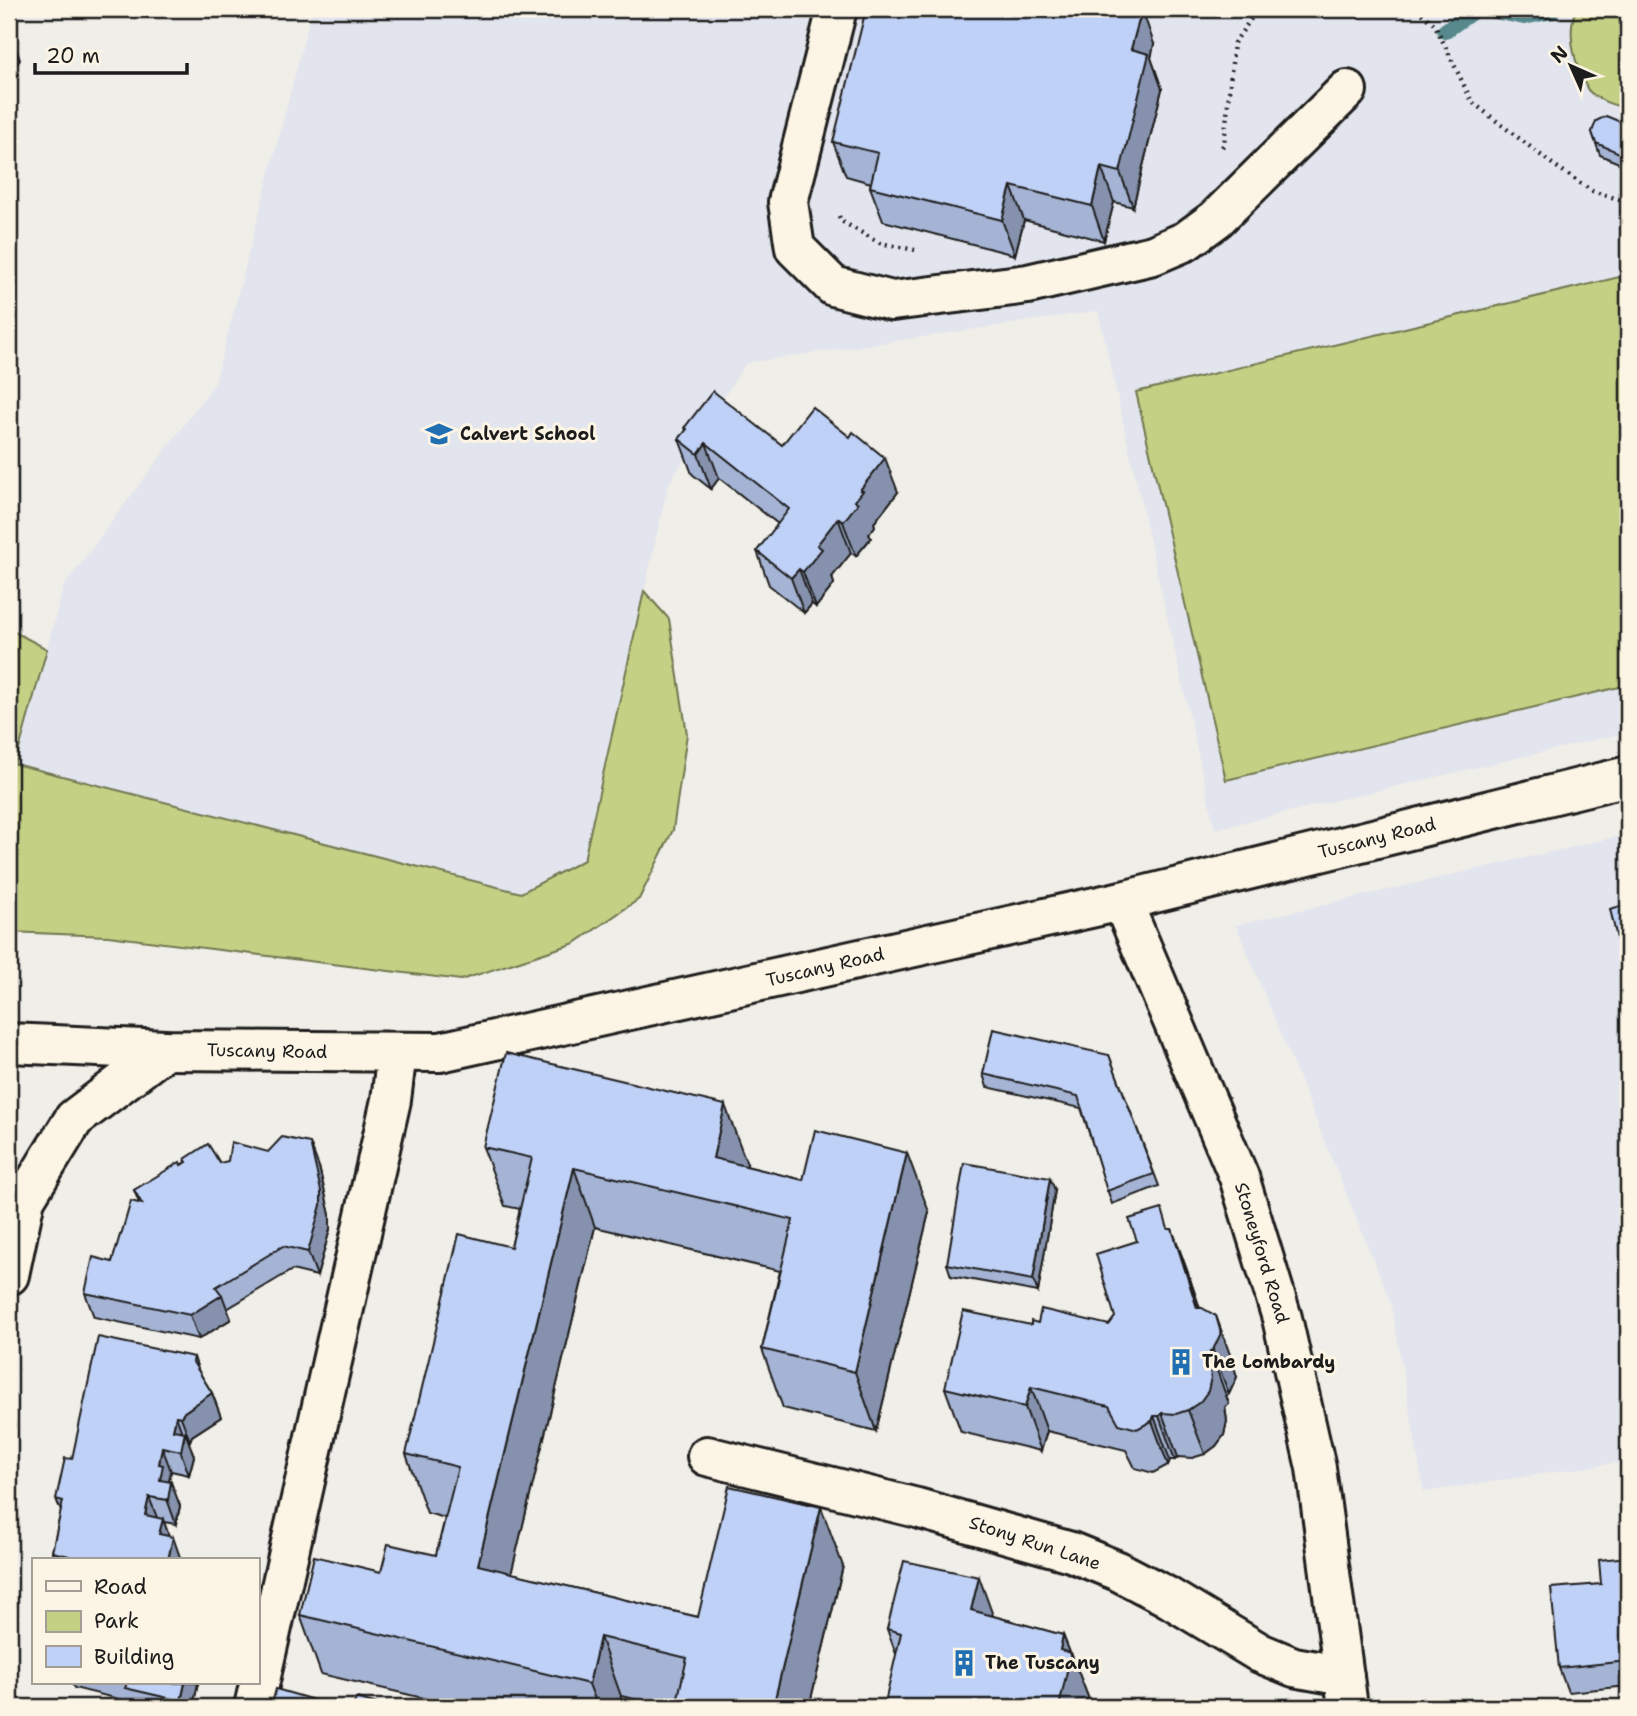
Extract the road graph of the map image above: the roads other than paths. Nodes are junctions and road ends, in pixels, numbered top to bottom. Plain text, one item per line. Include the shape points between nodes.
1 (837, 9) edge
2 (1347, 90) dead end
3 (1628, 776) edge
4 (1122, 901) junction
5 (9, 1043) edge
6 (165, 1050) junction
7 (397, 1052) junction
8 (9, 1166) edge
9 (25, 1199) junction
10 (9, 1275) edge
11 (707, 1457) dead end
12 (1346, 1692) edge
13 (254, 1707) edge

1 - 2 street via 788,202 795,248 833,286 892,301 1028,284 1153,255 1186,241 1216,219
3 - 4 street, Tuscany Road
4 - 7 street, Tuscany Road via 440,1052
4 - 12 street, Stoneyford Road via 1239,1177 1282,1318 1316,1468
5 - 6 street, Tuscany Road
6 - 7 street, Tuscany Road
6 - 9 street via 74,1119
7 - 13 street via 391,1100
8 - 9 street
9 - 10 street
11 - 12 street, Stony Run Lane via 917,1508 1071,1552 1118,1571 1260,1653

